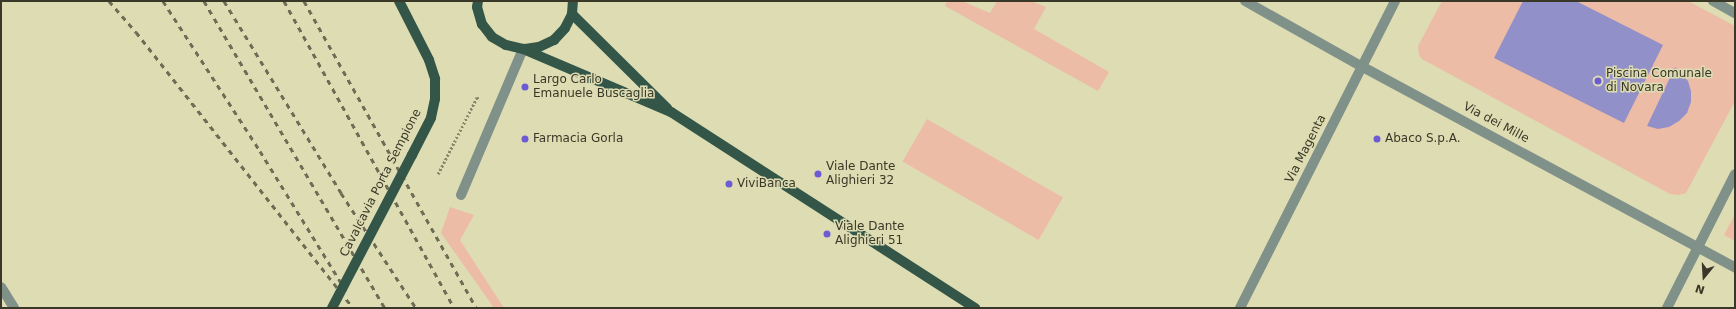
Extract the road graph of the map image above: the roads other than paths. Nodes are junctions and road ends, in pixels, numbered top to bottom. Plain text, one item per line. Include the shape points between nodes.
1 (400, 1) edge
2 (478, 1) edge
3 (573, 1) edge
4 (1245, 1) edge
5 (1395, 1) edge
6 (1713, 1) edge
7 (1735, 13) edge
8 (572, 14) junction
9 (523, 49) junction
10 (1362, 66) junction
11 (671, 112) junction
12 (1735, 174) edge
13 (461, 195) dead end
14 (1699, 247) junction
15 (1735, 267) edge
16 (1, 287) edge
17 (14, 308) edge
18 (332, 308) edge
19 (975, 308) edge
20 (1240, 308) edge
21 (1667, 308) edge

1 - 18 main road, Cavalcavia Porta Sempione, bridge via 429,60 435,79 435,99 431,118
2 - 9 main road via 482,24 492,37 506,45
3 - 8 main road
4 - 10 street, Via dei Mille
5 - 10 street, Via Magenta
6 - 7 street
8 - 9 main road via 565,28 554,40 539,47
8 - 11 main road
9 - 11 main road
9 - 13 street
10 - 14 street, Via dei Mille
10 - 20 street, Via Magenta
11 - 19 main road
12 - 14 street
14 - 15 street, Via dei Mille
14 - 21 street
16 - 17 street

